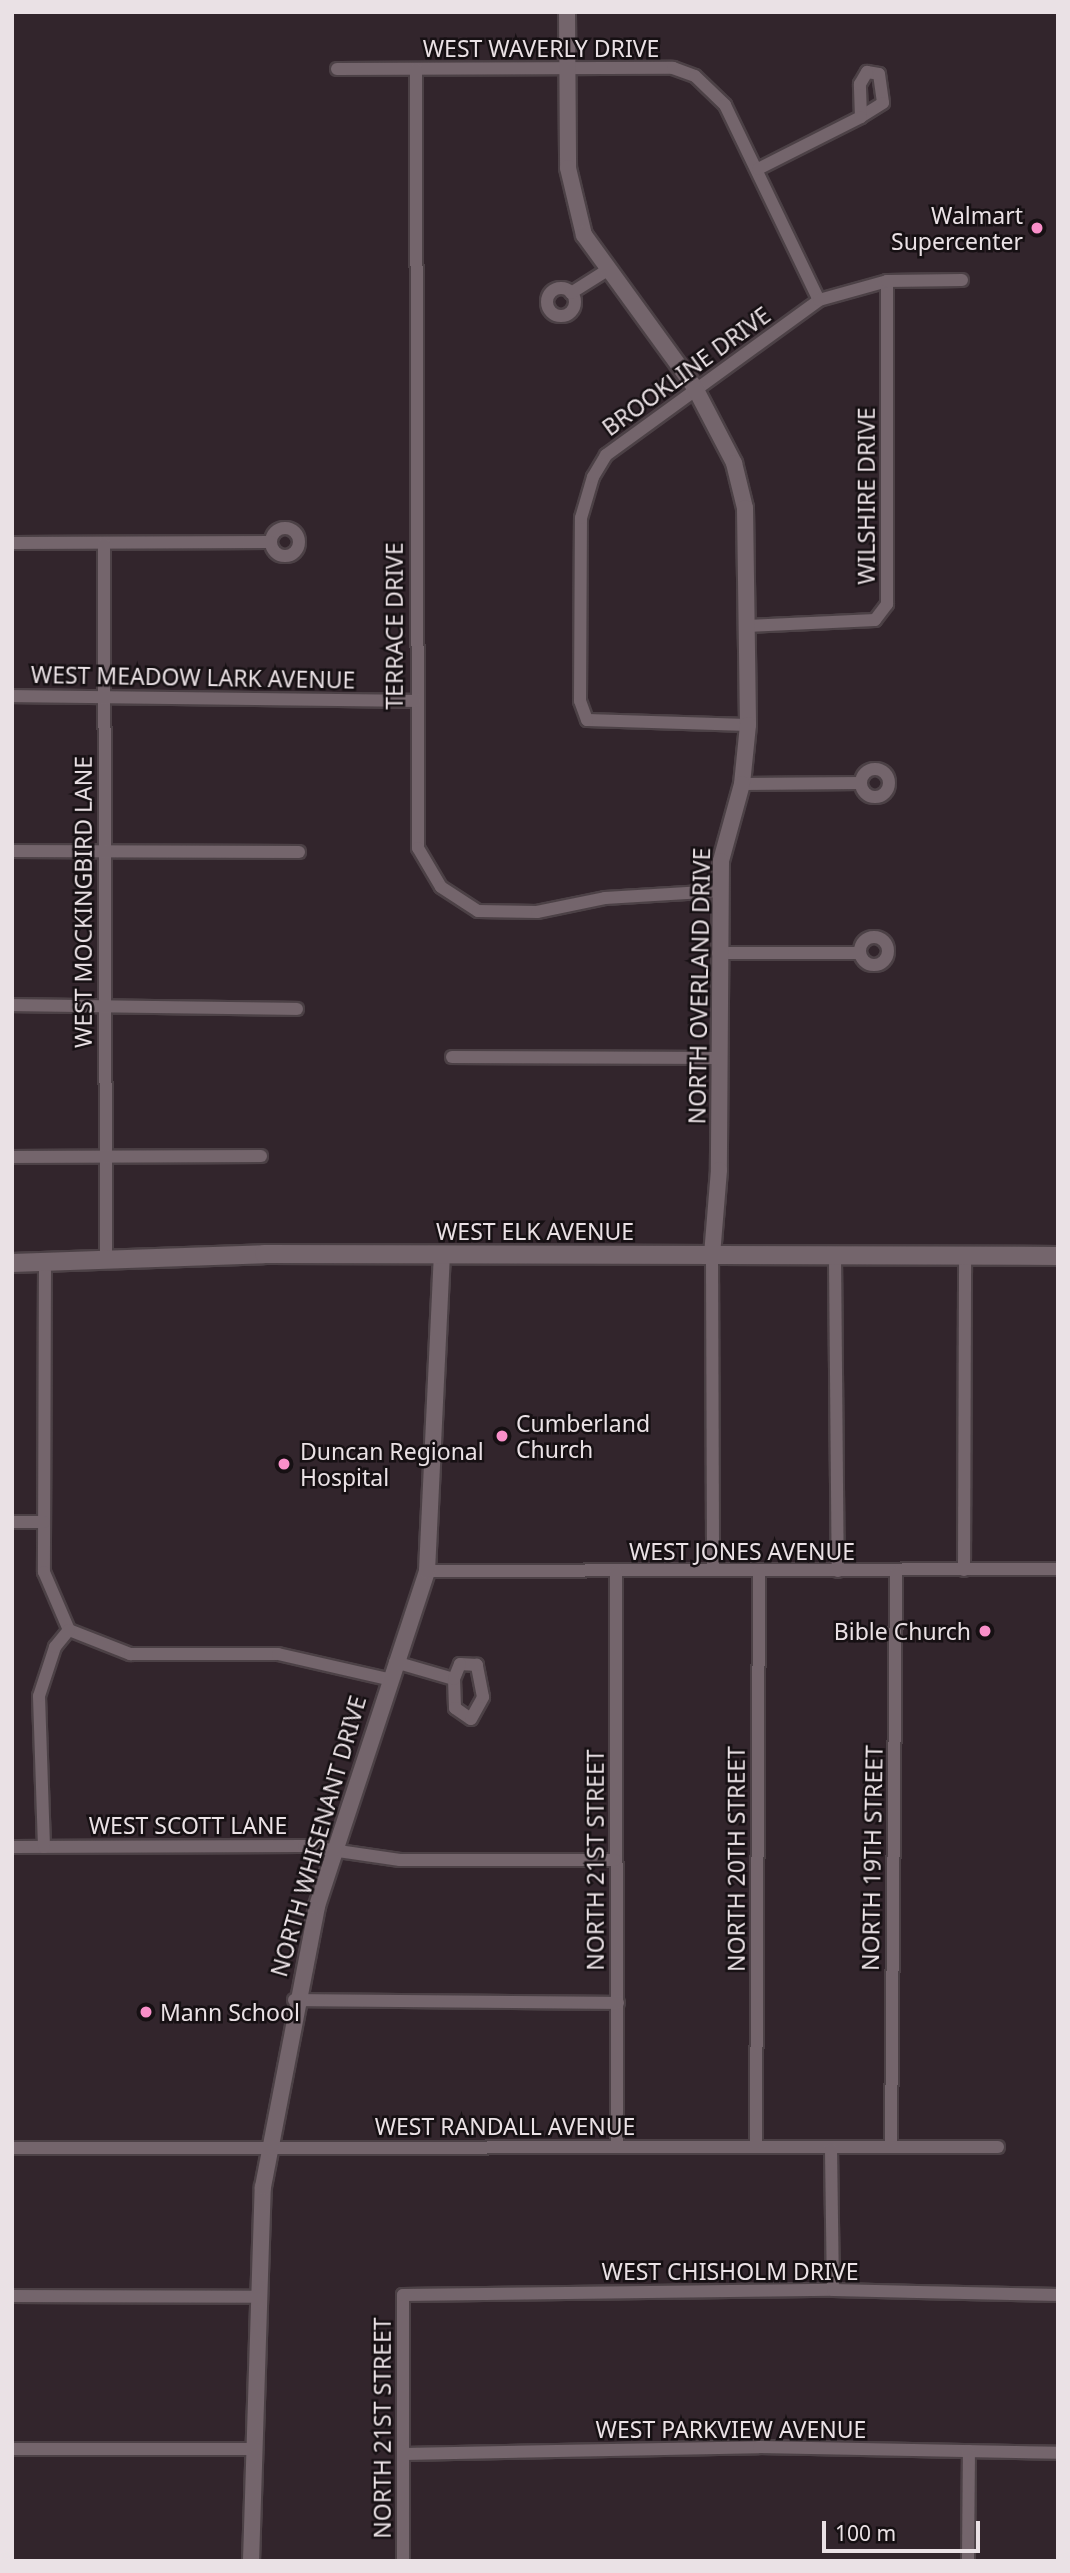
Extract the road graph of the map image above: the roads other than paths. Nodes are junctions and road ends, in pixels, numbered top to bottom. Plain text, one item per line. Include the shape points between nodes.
1 (567, 12) edge
2 (568, 66) junction
3 (337, 69) dead end
4 (416, 69) junction
5 (862, 117) dead end
6 (758, 169) junction
7 (606, 271) junction
8 (962, 280) dead end
9 (887, 281) junction
10 (571, 293) dead end
11 (819, 300) junction
12 (695, 388) junction
13 (271, 542) dead end
14 (12, 543) edge
15 (104, 544) junction
16 (747, 626) junction
17 (102, 695) junction
18 (12, 696) edge
19 (415, 701) junction
20 (748, 725) junction
21 (861, 783) dead end
22 (742, 784) junction
23 (12, 851) edge
24 (104, 852) junction
25 (299, 852) dead end
26 (720, 891) junction
27 (718, 953) junction
28 (859, 953) dead end
29 (12, 1005) edge
30 (104, 1006) junction
31 (297, 1009) dead end
32 (452, 1058) dead end
33 (718, 1058) junction
34 (105, 1156) junction
35 (261, 1156) dead end
36 (12, 1157) edge
37 (442, 1255) junction
38 (712, 1256) junction
39 (835, 1256) junction
40 (965, 1256) junction
41 (1058, 1256) edge
42 (106, 1259) junction
43 (12, 1262) edge
44 (45, 1262) junction
45 (12, 1522) edge
46 (44, 1522) junction
47 (1058, 1569) edge
48 (713, 1570) junction
49 (758, 1570) junction
50 (838, 1570) junction
51 (964, 1570) junction
52 (427, 1571) junction
53 (616, 1572) junction
54 (896, 1572) junction
55 (69, 1630) junction
56 (395, 1662) junction
57 (388, 1679) junction
58 (454, 1679) dead end
59 (12, 1847) edge
60 (44, 1847) junction
61 (335, 1849) junction
62 (615, 1860) junction
63 (294, 2000) junction
64 (618, 2003) junction
65 (891, 2145) junction
66 (269, 2147) junction
67 (617, 2147) junction
68 (756, 2147) junction
69 (998, 2147) dead end
70 (12, 2148) edge
71 (831, 2148) junction
72 (833, 2290) junction
73 (403, 2295) joint
74 (1058, 2295) edge
75 (12, 2296) edge
76 (256, 2297) junction
77 (12, 2449) edge
78 (253, 2449) junction
79 (969, 2451) junction
80 (1058, 2453) edge
81 (404, 2454) junction
82 (251, 2561) edge
83 (403, 2561) edge
84 (968, 2561) edge

1 - 2 street, NORTH OVERLAND DRIVE
2 - 4 street, WEST WAVERLY DRIVE
2 - 6 street, WEST WAVERLY DRIVE via 673,68 695,76 725,105
2 - 7 street, NORTH OVERLAND DRIVE via 574,205
3 - 4 street, WEST WAVERLY DRIVE
4 - 19 street, TERRACE DRIVE
5 - 6 street
6 - 11 street, WEST WAVERLY DRIVE
7 - 10 street
7 - 12 street, NORTH OVERLAND DRIVE
8 - 9 street, BROOKLINE DRIVE
9 - 11 street, BROOKLINE DRIVE
9 - 16 street, WILSHIRE DRIVE via 887,604 875,620
11 - 12 street, BROOKLINE DRIVE
12 - 16 street, NORTH OVERLAND DRIVE via 734,463 745,508
12 - 20 street, BROOKLINE DRIVE via 606,455 593,477 581,518 580,701 587,720 606,725
13 - 15 street
14 - 15 street
15 - 17 street, WEST MOCKINGBIRD LANE
16 - 20 street, NORTH OVERLAND DRIVE
17 - 18 street, WEST MEADOW LARK AVENUE
17 - 19 street, WEST MEADOW LARK AVENUE
17 - 24 street, WEST MOCKINGBIRD LANE
19 - 26 street, TERRACE DRIVE via 418,848 441,887 458,902 505,914 605,898
20 - 22 street, NORTH OVERLAND DRIVE
21 - 22 street
22 - 26 street, NORTH OVERLAND DRIVE via 725,837
23 - 24 street
24 - 25 street
24 - 30 street, WEST MOCKINGBIRD LANE
26 - 27 street, NORTH OVERLAND DRIVE
27 - 28 street
27 - 33 street, NORTH OVERLAND DRIVE
29 - 30 street
30 - 31 street
30 - 34 street, WEST MOCKINGBIRD LANE
32 - 33 street
33 - 38 street, NORTH OVERLAND DRIVE via 719,1170
34 - 35 street
34 - 36 street
34 - 42 street, WEST MOCKINGBIRD LANE
37 - 38 main road, WEST ELK AVENUE
37 - 42 main road, WEST ELK AVENUE
37 - 52 street, NORTH WHISENANT DRIVE
38 - 39 main road, WEST ELK AVENUE
38 - 48 street
39 - 40 main road, WEST ELK AVENUE
39 - 50 street
40 - 41 main road, WEST ELK AVENUE
40 - 51 street
42 - 44 main road, WEST ELK AVENUE
43 - 44 main road, WEST ELK AVENUE
44 - 46 street
45 - 46 street
46 - 55 street via 47,1591
47 - 51 street, WEST JONES AVENUE
48 - 49 street, WEST JONES AVENUE
48 - 53 street, WEST JONES AVENUE
49 - 50 street, WEST JONES AVENUE
49 - 68 street, NORTH 20TH STREET
50 - 54 street, WEST JONES AVENUE
51 - 54 street, WEST JONES AVENUE
52 - 53 street, WEST JONES AVENUE
52 - 56 street, NORTH WHISENANT DRIVE
53 - 62 street, NORTH 21ST STREET
54 - 65 street, NORTH 19TH STREET
55 - 57 street via 130,1654 278,1654
55 - 60 street via 55,1647 39,1696
56 - 57 street, NORTH WHISENANT DRIVE
56 - 58 street
57 - 61 street, NORTH WHISENANT DRIVE
59 - 60 street, WEST SCOTT LANE
60 - 61 street, WEST SCOTT LANE
61 - 62 street, WEST SCOTT LANE via 400,1860
61 - 63 street, NORTH WHISENANT DRIVE
62 - 64 street, NORTH 21ST STREET
63 - 64 street
63 - 66 street, NORTH WHISENANT DRIVE
64 - 67 street, NORTH 21ST STREET
65 - 69 street, WEST RANDALL AVENUE
65 - 71 street, WEST RANDALL AVENUE
66 - 67 street, WEST RANDALL AVENUE
66 - 70 street, WEST RANDALL AVENUE
66 - 76 street, NORTH WHISENANT DRIVE
67 - 68 street, WEST RANDALL AVENUE
68 - 71 street, WEST RANDALL AVENUE
71 - 72 street
72 - 73 street, WEST CHISHOLM DRIVE
72 - 74 street, WEST CHISHOLM DRIVE
73 - 81 street, NORTH 21ST STREET
75 - 76 street
76 - 78 street, NORTH WHISENANT DRIVE
77 - 78 street
78 - 82 street, NORTH WHISENANT DRIVE
79 - 80 street, WEST PARKVIEW AVENUE
79 - 81 street, WEST PARKVIEW AVENUE
79 - 84 street
81 - 83 street, NORTH 21ST STREET

